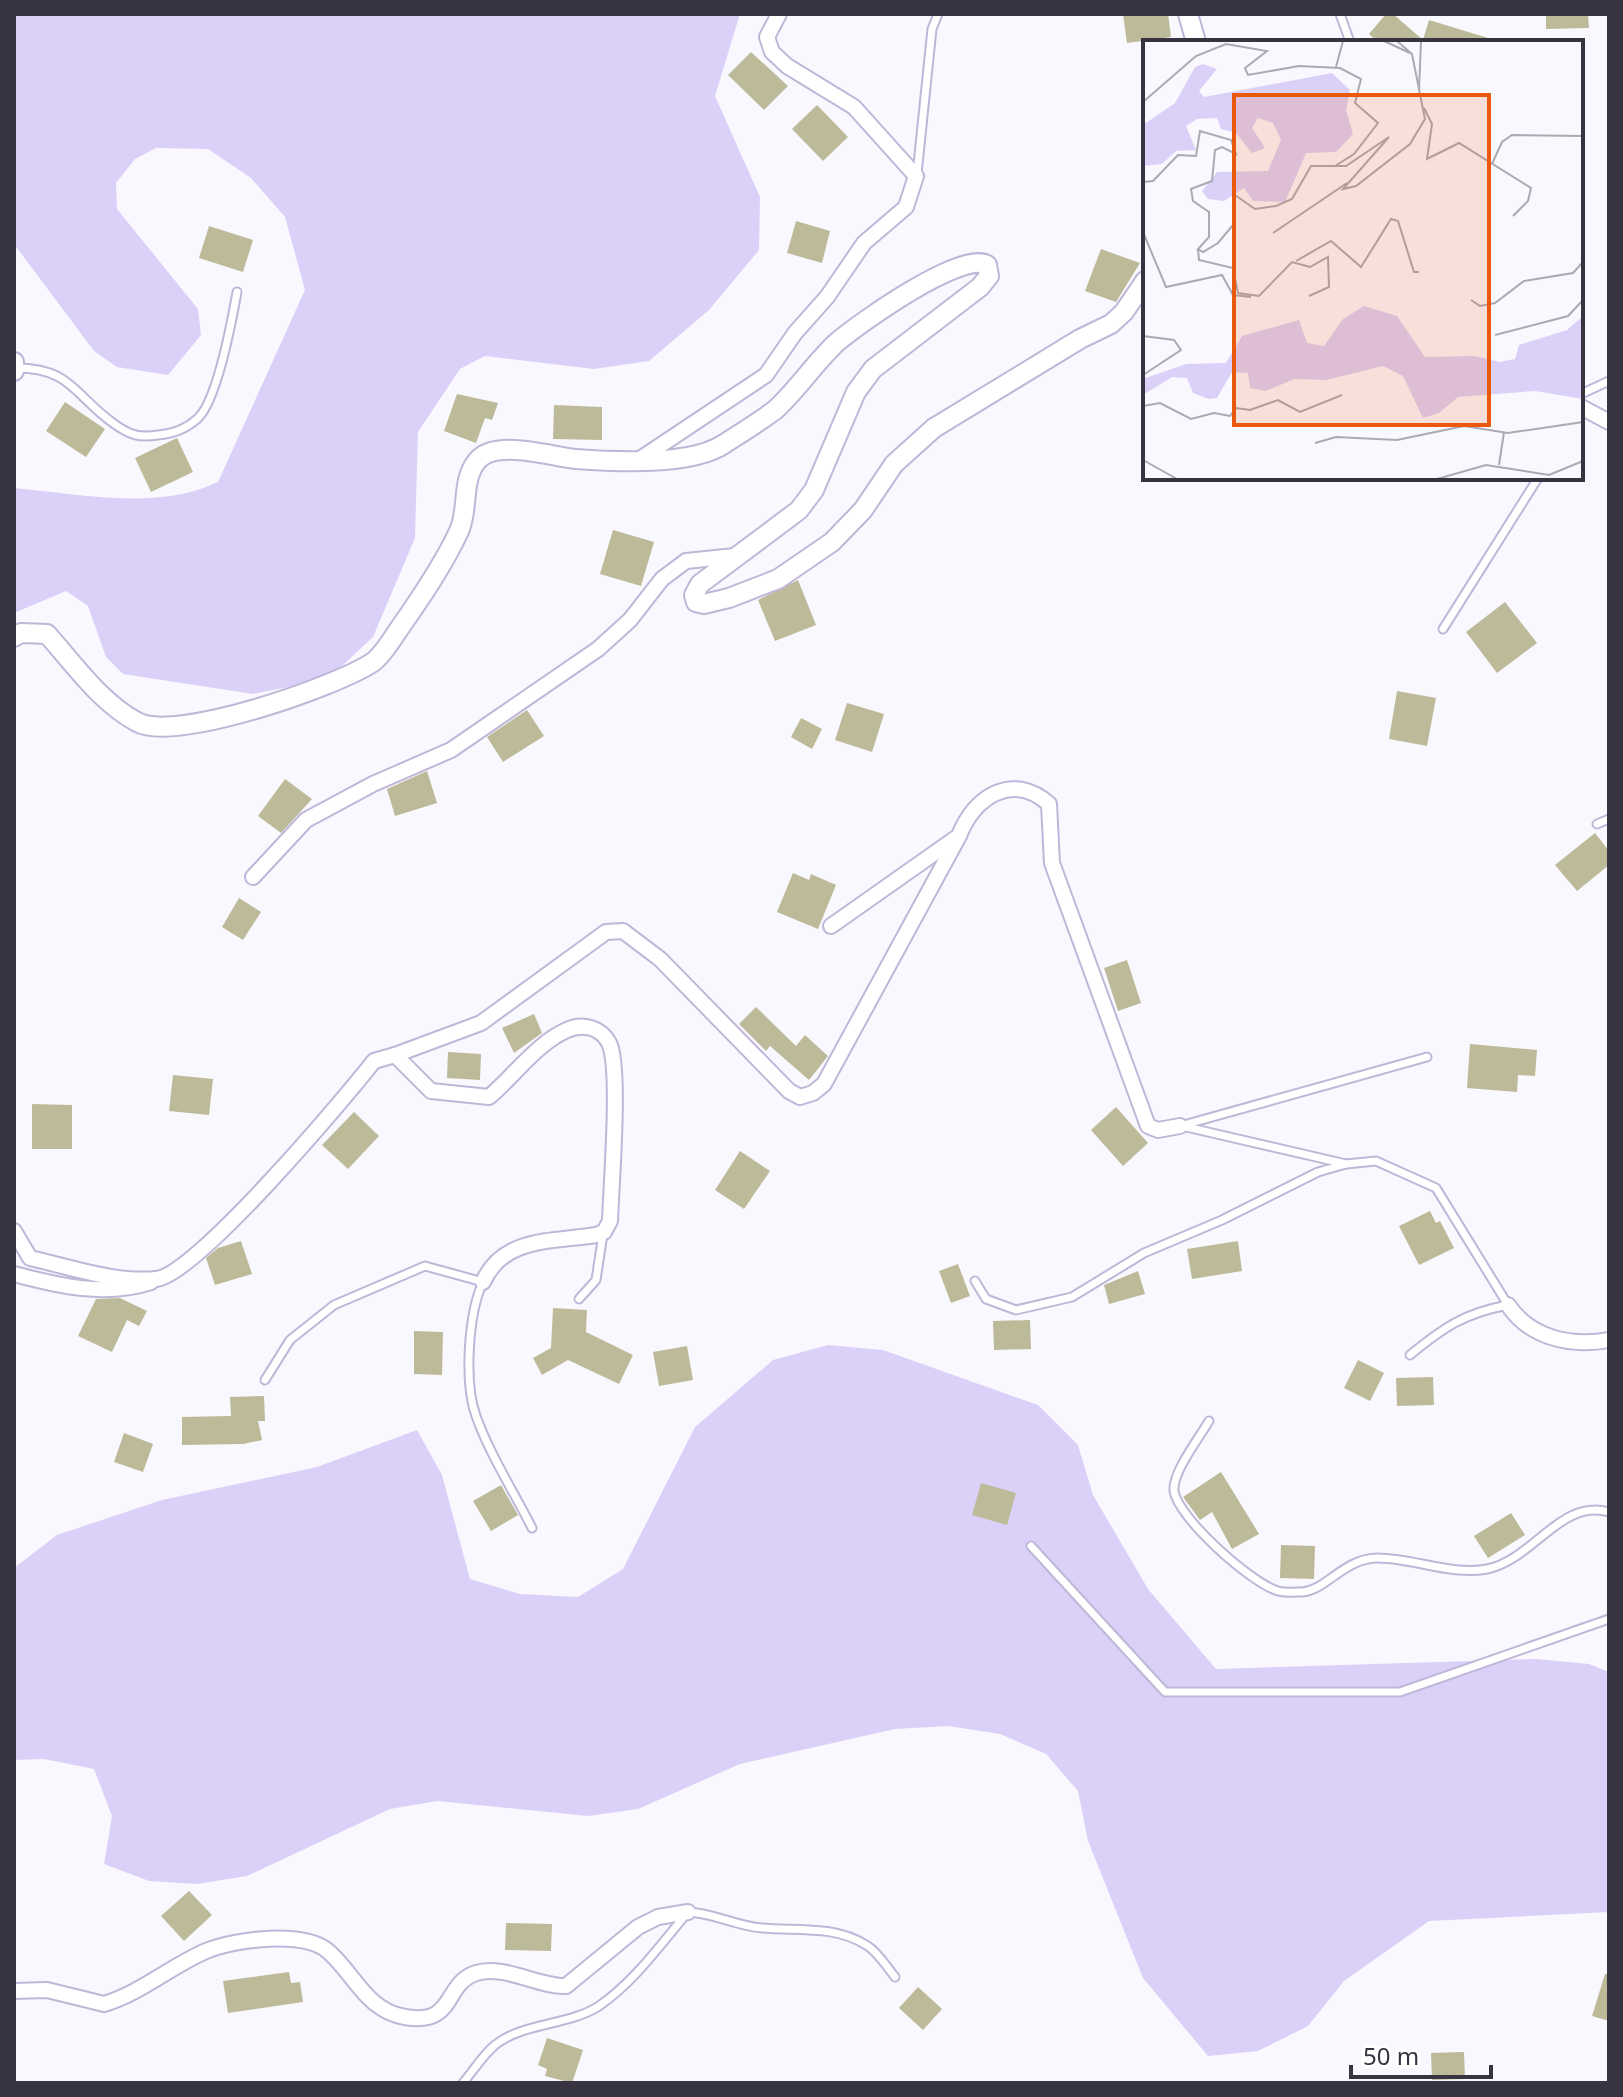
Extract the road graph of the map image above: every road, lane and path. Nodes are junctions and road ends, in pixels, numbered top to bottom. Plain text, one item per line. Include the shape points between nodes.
1 (779, 14) edge
2 (938, 14) edge
3 (1188, 14) edge
4 (1340, 14) edge
5 (1195, 40) edge
6 (1349, 40) edge
7 (916, 176) junction
8 (1143, 284) edge
9 (237, 292) dead end
10 (15, 367) edge
11 (1609, 381) edge
12 (1583, 393) edge
13 (1583, 408) edge
14 (1609, 422) edge
15 (640, 459) junction
16 (1537, 480) edge
17 (735, 556) junction
18 (1443, 629) dead end
19 (14, 637) edge
20 (1609, 819) edge
21 (1597, 824) dead end
22 (959, 836) junction
23 (253, 877) dead end
24 (831, 926) dead end
25 (395, 1055) junction
26 (1427, 1057) dead end
27 (1180, 1126) junction
28 (1346, 1164) junction
29 (14, 1231) edge
30 (604, 1232) junction
31 (14, 1274) edge
32 (160, 1280) junction
33 (975, 1281) dead end
34 (483, 1282) junction
35 (579, 1299) dead end
36 (1508, 1305) junction
37 (1609, 1340) edge
38 (1410, 1355) dead end
39 (265, 1380) dead end
40 (1209, 1421) dead end
41 (1609, 1512) edge
42 (532, 1528) dead end
43 (1031, 1546) dead end
44 (1609, 1619) edge
45 (688, 1912) junction
46 (895, 1977) dead end
47 (14, 1991) edge
48 (463, 2083) edge

1 - 7 street via 767,37 772,52 854,107
2 - 7 lane
3 - 5 street
4 - 6 lane
7 - 15 street via 906,207 864,243 766,375
8 - 17 street via 1111,324 934,428 894,464 863,510 832,542 778,579 729,598 696,602 700,584
9 - 10 lane via 227,352 198,418 172,434 137,438 70,383 41,368
11 - 12 lane
13 - 14 street
15 - 17 street via 678,459 715,450 775,409 864,320 952,269 968,262 987,265 989,276 980,287 873,369 856,392 814,490 787,520
15 - 19 street via 490,452 477,461 461,529 374,661 260,709 173,727 139,724 106,700 47,634
16 - 18 lane
17 - 23 street via 686,561 662,579 630,620 598,649 451,750 306,820
20 - 21 lane
22 - 24 street
22 - 25 street via 824,1084 813,1093 800,1097 789,1091 660,959 623,931 606,932 481,1023
22 - 27 street via 967,814 1004,790 1036,793 1049,804 1052,863 1148,1126
25 - 30 street via 431,1091 489,1097 552,1038 570,1028 586,1026 599,1032 610,1045 614,1102 610,1221
25 - 32 street via 374,1061 260,1192 210,1243
26 - 27 lane
27 - 28 lane
28 - 33 lane via 1144,1253 1072,1297 1016,1310 986,1299
28 - 36 lane via 1376,1161 1436,1188
29 - 32 street via 30,1258
30 - 34 street via 513,1248 492,1261
30 - 35 lane via 596,1280
31 - 32 street via 73,1289 133,1288
34 - 39 lane via 425,1266 334,1305 290,1340
34 - 42 lane via 468,1333 475,1414
36 - 37 street via 1520,1323 1541,1334 1571,1342
36 - 38 lane via 1475,1311
40 - 41 lane via 1175,1476 1174,1493 1227,1557 1278,1591 1305,1592 1353,1563 1374,1558 1487,1569 1517,1556 1572,1514 1585,1508
43 - 44 lane via 1165,1692 1400,1692
45 - 46 lane via 759,1928 846,1936 868,1945
45 - 47 street via 638,1927 566,1986 476,1973 438,2015 423,2019 389,2013 371,2001 320,1944 302,1939 206,1951 104,2004 47,1990
45 - 48 lane via 637,1973 599,2006 496,2044

